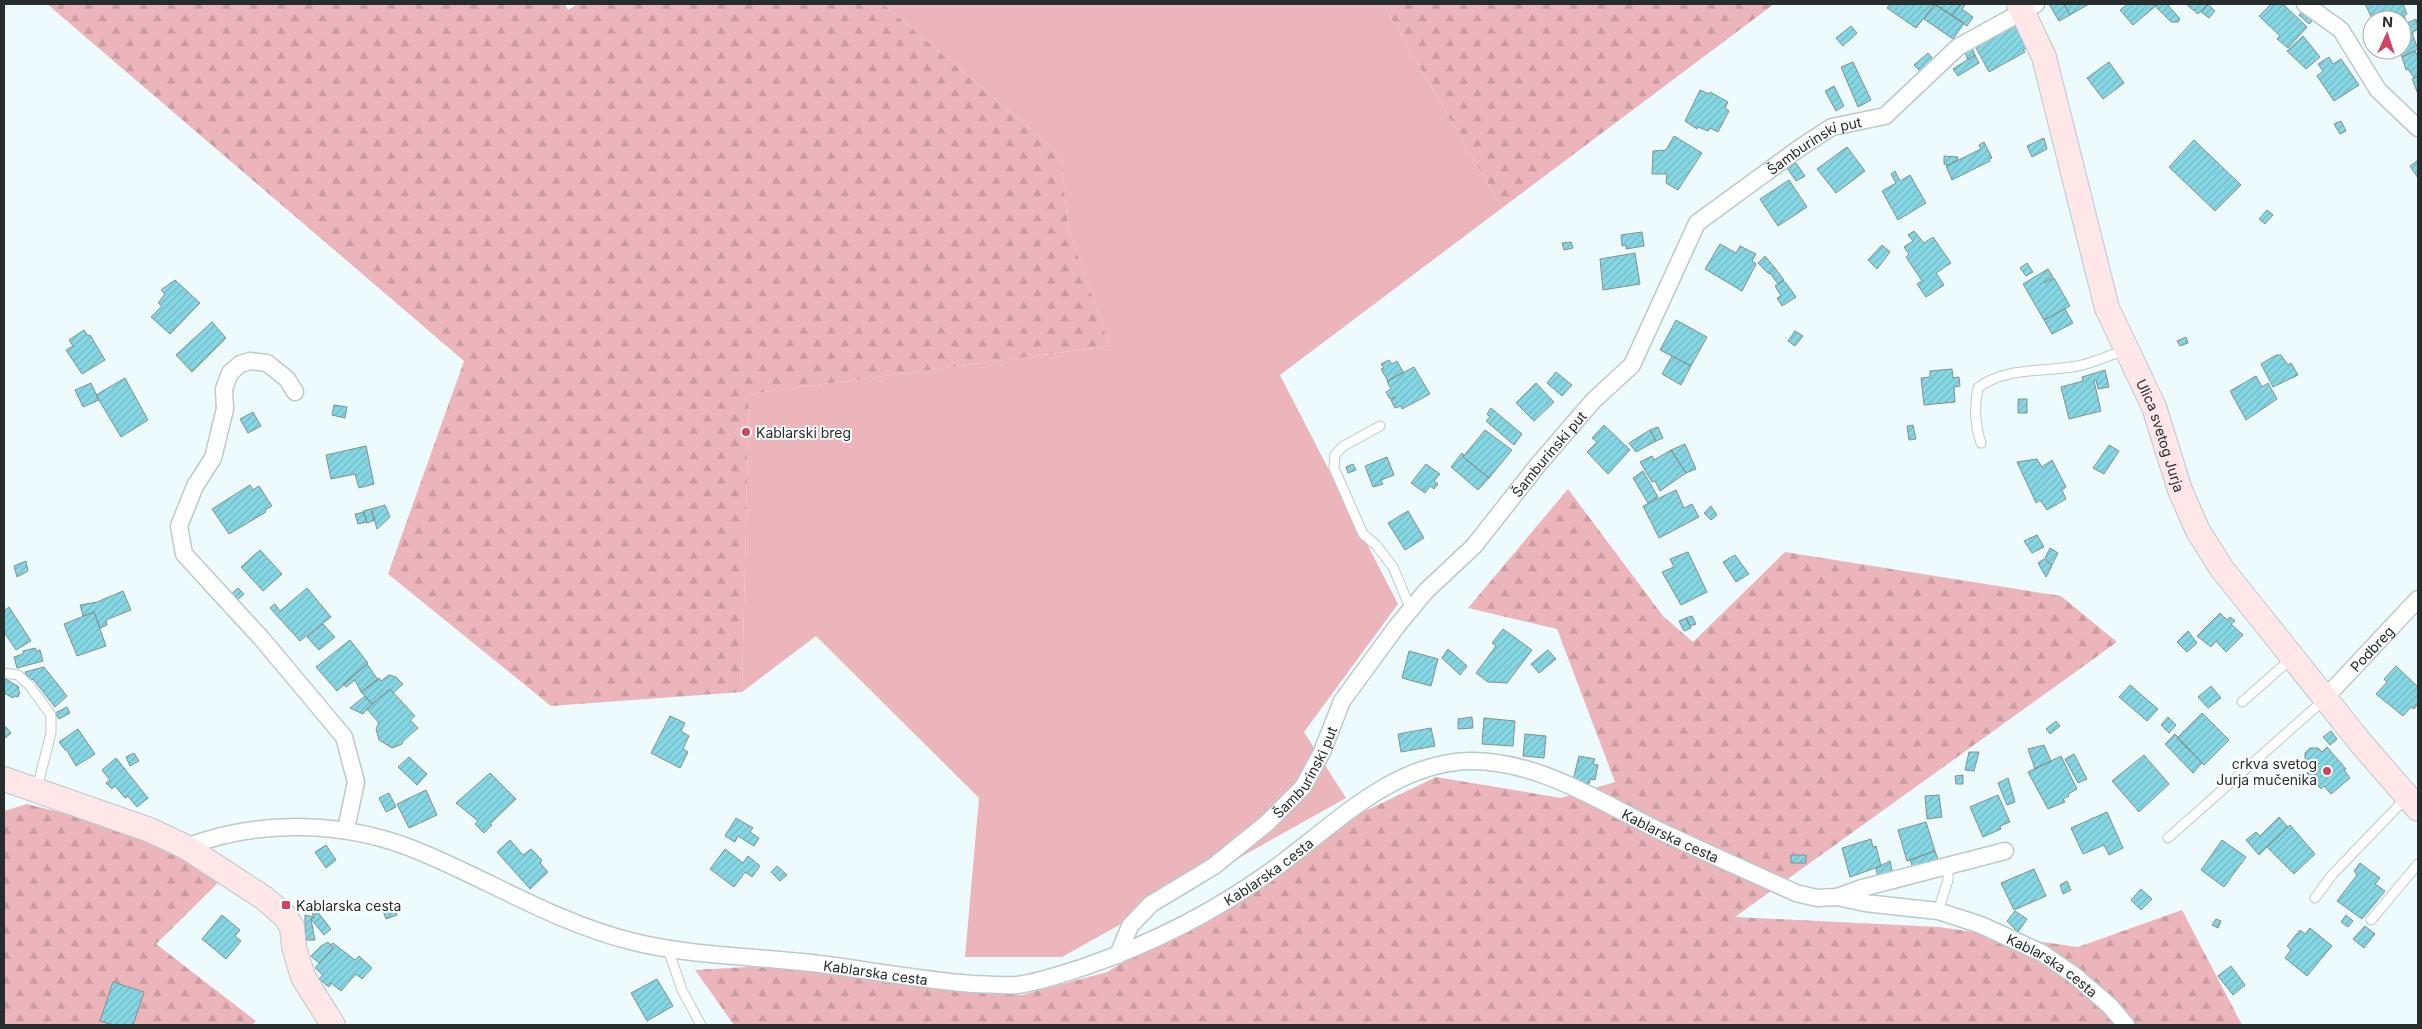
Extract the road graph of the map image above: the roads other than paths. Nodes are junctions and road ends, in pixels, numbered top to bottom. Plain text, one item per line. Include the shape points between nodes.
1 (2306, 4) edge
2 (2026, 6) edge
3 (2418, 128) edge
4 (2125, 350) junction
5 (295, 392) dead end
6 (1380, 426) dead end
7 (1981, 443) dead end
8 (2418, 599) edge
9 (1411, 610) junction
10 (2292, 658) junction
11 (4, 672) edge
12 (2325, 698) junction
13 (2242, 702) dead end
14 (4, 778) edge
15 (36, 791) junction
16 (2413, 803) edge
17 (346, 829) junction
18 (2168, 838) dead end
19 (186, 847) junction
20 (2005, 851) dead end
21 (2418, 864) edge
22 (1948, 866) junction
23 (1837, 897) junction
24 (2315, 898) dead end
25 (1938, 911) junction
26 (2371, 920) dead end
27 (668, 949) junction
28 (1118, 955) junction
29 (333, 1025) edge
30 (701, 1025) edge
31 (2126, 1025) edge

1 - 3 street via 2341,30 2378,90
2 - 4 main road, Ulica svetog Jurja via 2044,57 2107,308
2 - 9 street, Šamburinski put via 1958,47 1885,116 1832,127 1697,223 1632,365 1593,401 1474,546 1426,591
4 - 7 lane via 2079,366 2034,370 1988,380 1978,388 1976,401 1976,428
4 - 10 main road, Ulica svetog Jurja via 2154,407 2180,490 2198,531 2222,569
5 - 17 street via 287,379 267,363 250,361 240,364 230,373 224,389 225,409 213,458 195,486 179,526 184,554 262,639 344,738 356,782
6 - 9 lane via 1342,447 1335,455 1334,468 1363,534 1394,567
8 - 12 street, Podbreg
9 - 28 street, Šamburinski put via 1342,701 1322,752 1303,786 1267,823 1214,866 1151,904 1130,926
10 - 12 main road, Ulica svetog Jurja
10 - 13 lane
11 - 15 lane via 18,675 29,685 51,715 51,732
12 - 16 main road, Ulica svetog Jurja
12 - 18 lane
14 - 15 main road
15 - 19 main road via 150,830
16 - 24 lane via 2332,875
17 - 19 street, Kablarska cesta via 279,828 230,833
17 - 27 street, Kablarska cesta via 422,852 583,927
19 - 29 main road via 264,898 284,915 292,928 303,977
20 - 22 street, Kablarska cesta
21 - 26 lane
22 - 23 street, Kablarska cesta
22 - 25 lane via 1948,880
23 - 25 street, Kablarska cesta
23 - 28 street, Kablarska cesta via 1817,898 1796,893 1541,774 1469,761 1425,769 1393,782 1349,811 1278,866 1192,921
25 - 31 street, Kablarska cesta via 1981,925 2042,953 2074,975 2110,1006
27 - 28 street, Kablarska cesta via 805,962 970,984 1015,985 1054,977
27 - 30 lane via 682,990

